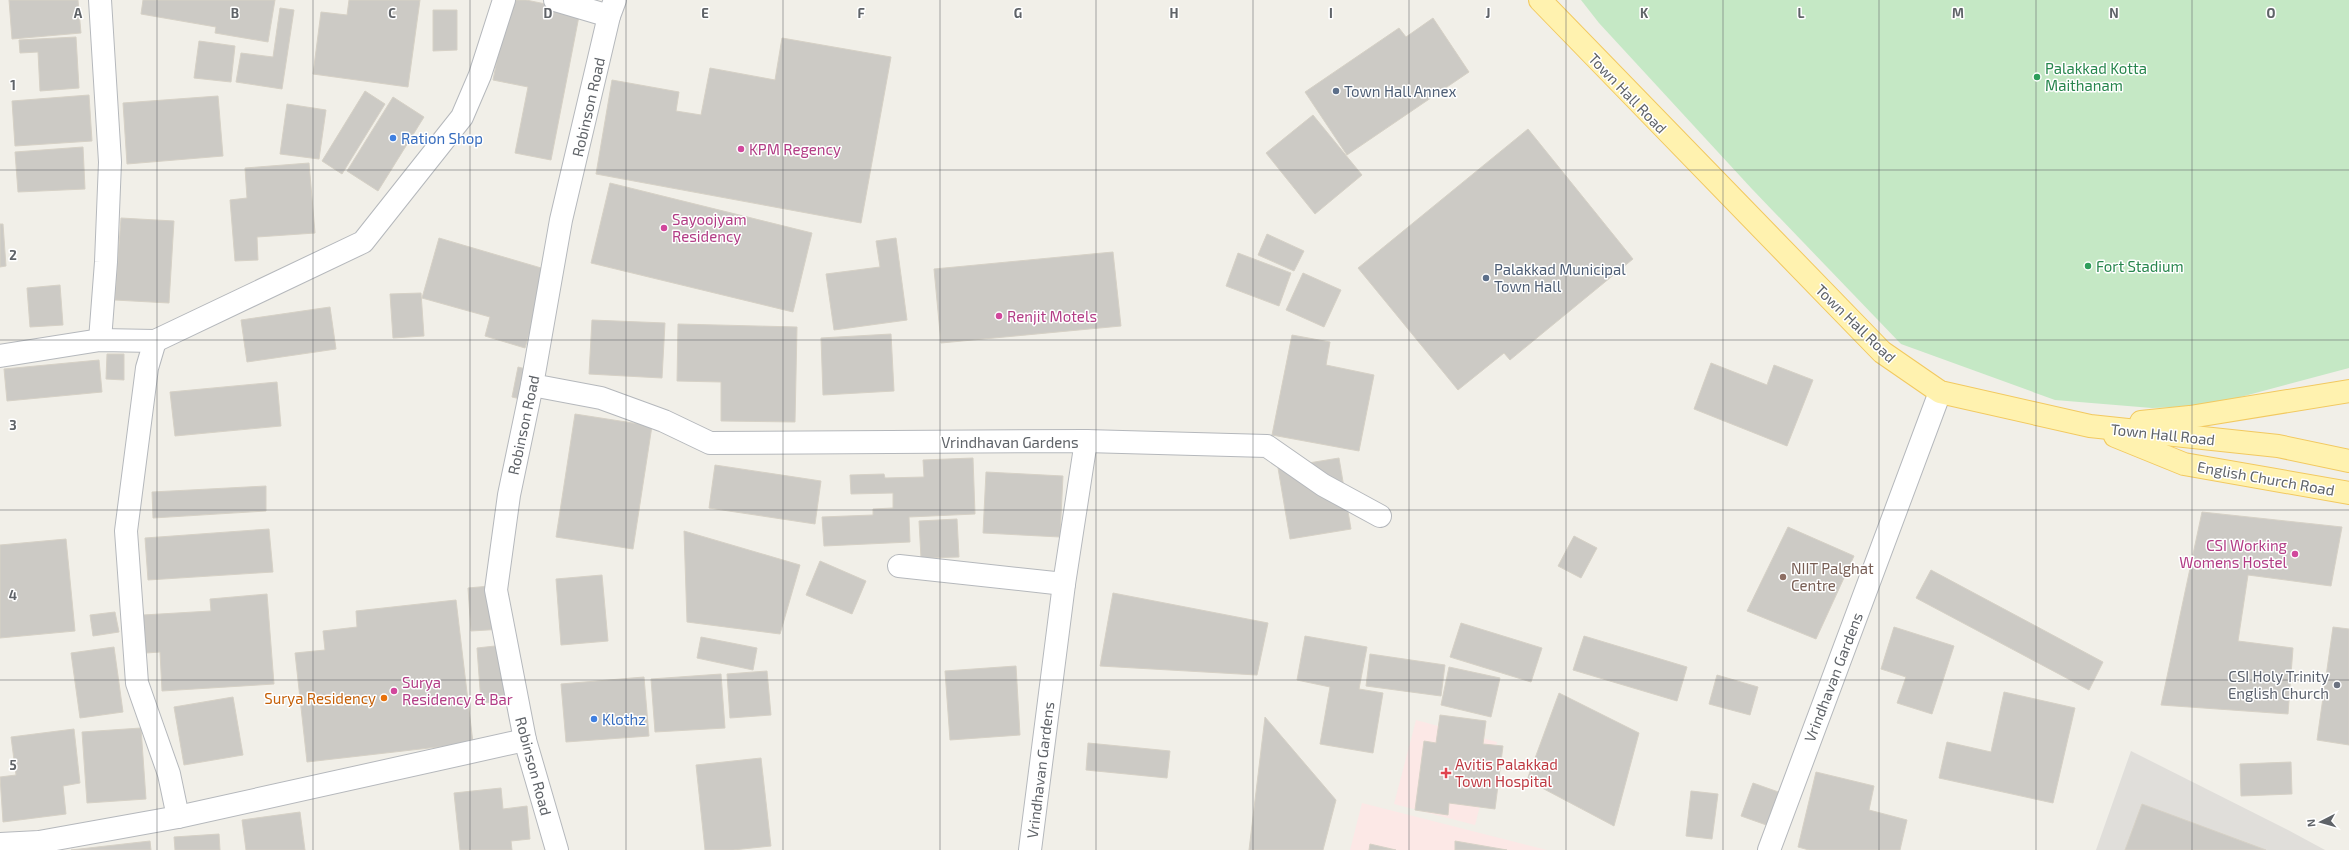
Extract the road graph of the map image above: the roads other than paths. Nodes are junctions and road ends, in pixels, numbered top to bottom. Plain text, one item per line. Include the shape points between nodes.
1 (100, 0) edge
2 (504, 0) edge
3 (555, 0) edge
4 (1540, 0) edge
5 (612, 8) edge
6 (100, 340) junction
7 (155, 340) junction
8 (0, 356) edge
9 (532, 385) junction
10 (2349, 391) edge
11 (1940, 392) junction
12 (2090, 426) junction
13 (1086, 441) junction
14 (2349, 461) edge
15 (2349, 493) edge
16 (1380, 516) dead end
17 (900, 566) dead end
18 (1064, 584) junction
19 (525, 740) junction
20 (178, 817) junction
21 (0, 844) edge
22 (38, 846) edge
23 (557, 850) edge
24 (1030, 850) edge
25 (1769, 850) edge

1 - 6 street via 110,162
2 - 7 street via 480,75 462,117 363,242
3 - 5 street
4 - 11 main road, Town Hall Road via 1882,352
5 - 9 street, Robinson Road via 561,220
6 - 7 street
6 - 8 street
7 - 20 street via 147,368 126,531 137,683 169,774
9 - 13 street, Vrindhavan Gardens via 601,398 664,421 710,443
9 - 19 street, Robinson Road via 509,495 496,590
10 - 12 main road via 2190,418
11 - 12 main road, Town Hall Road
11 - 25 street, Vrindhavan Gardens
12 - 14 main road, Town Hall Road via 2278,446
12 - 15 main road, English Church Road via 2184,464
13 - 16 street via 1267,446 1323,485
13 - 18 street, Vrindhavan Gardens
17 - 18 street
18 - 24 street, Vrindhavan Gardens
19 - 20 street
19 - 23 street, Robinson Road
20 - 22 street
21 - 22 street

